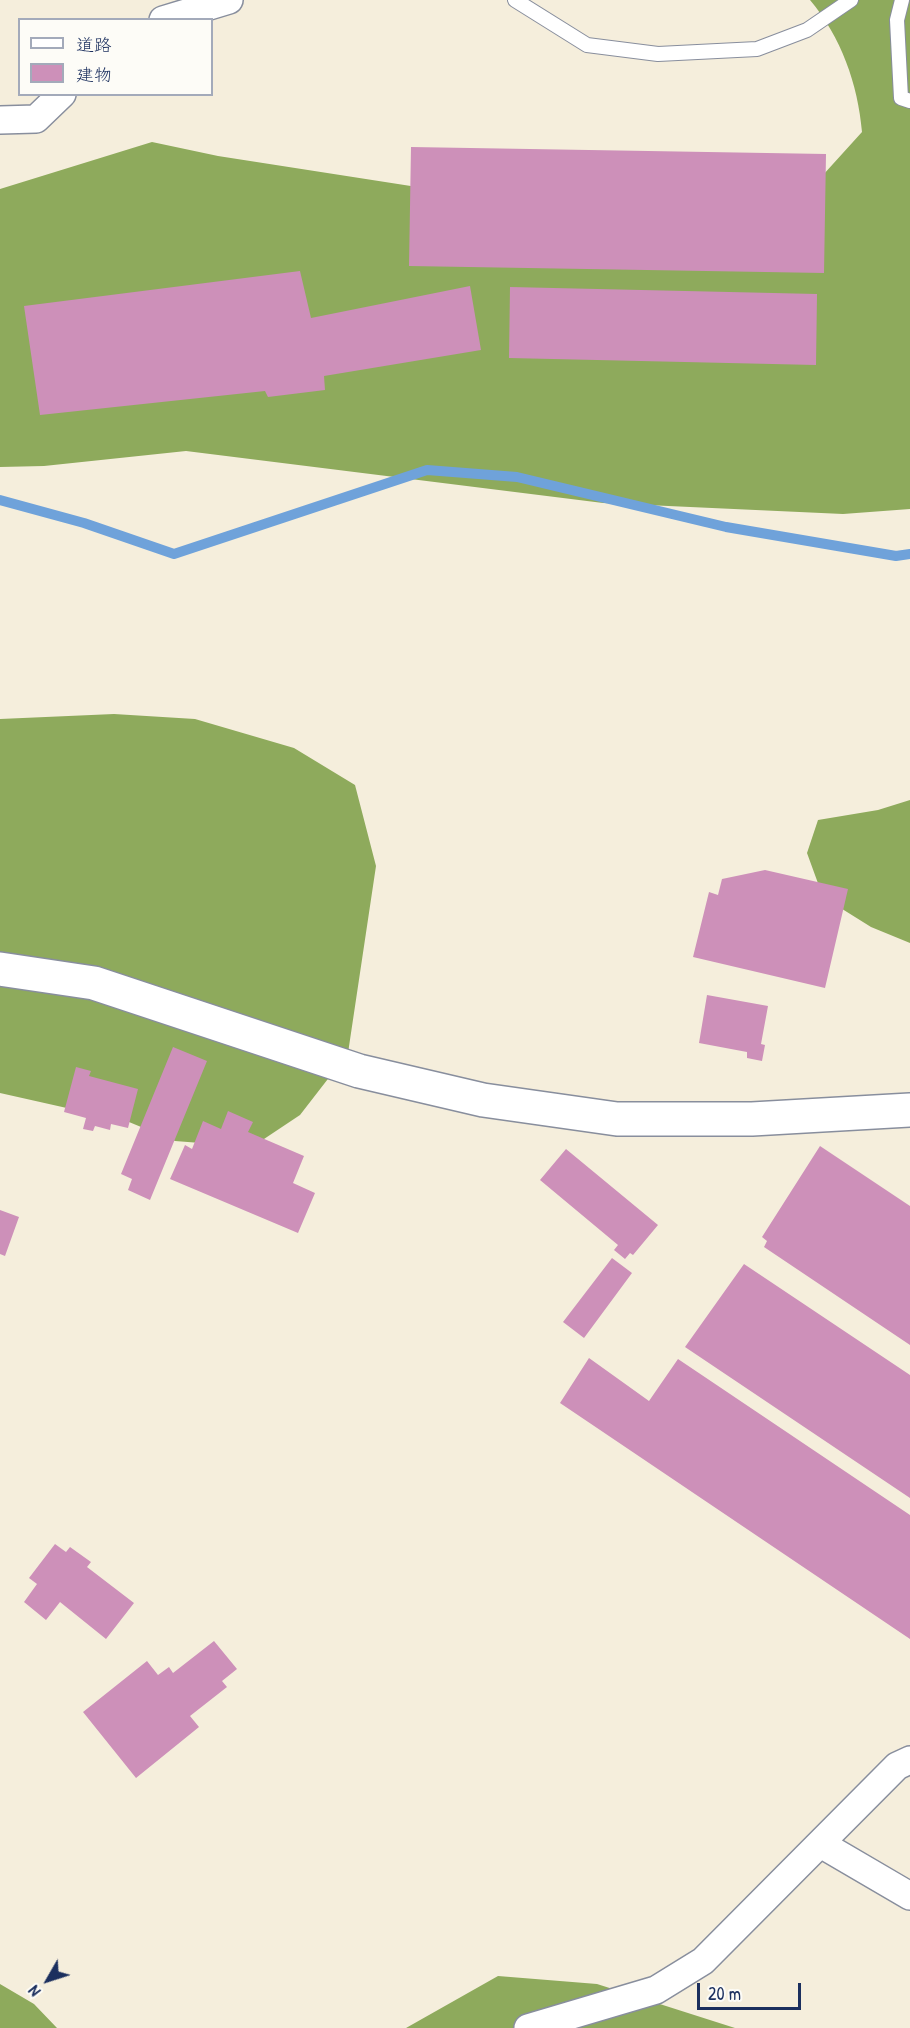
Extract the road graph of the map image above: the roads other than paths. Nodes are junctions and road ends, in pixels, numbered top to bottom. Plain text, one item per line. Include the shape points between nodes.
1 (229, 0) edge
2 (515, 0) edge
3 (850, 0) edge
4 (902, 0) edge
5 (170, 18) edge
6 (60, 96) edge
7 (910, 101) edge
8 (0, 120) edge
9 (0, 969) edge
10 (910, 1110) edge
11 (910, 1760) edge
12 (821, 1844) junction
13 (910, 1896) edge
14 (528, 2028) edge

1 - 5 street
2 - 3 lane via 587,45 658,54 757,49 807,30
4 - 7 lane via 897,20 901,98
6 - 8 street via 36,119
9 - 10 street via 94,983 359,1071 483,1100 617,1119 752,1119
11 - 12 street via 897,1766
12 - 13 street
12 - 14 street via 694,1967 657,1990

